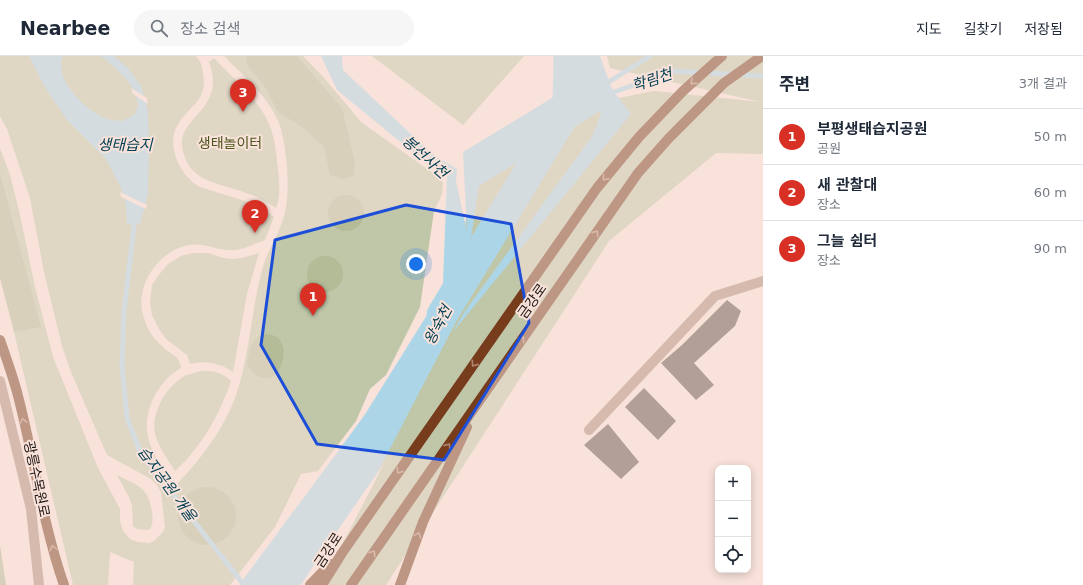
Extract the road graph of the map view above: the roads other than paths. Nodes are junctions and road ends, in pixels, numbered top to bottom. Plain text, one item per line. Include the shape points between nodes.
1 (722, 56) edge
2 (762, 56) edge
3 (763, 281) edge
4 (0, 340) edge
5 (0, 381) edge
6 (480, 399) junction
7 (589, 430) dead end
8 (342, 553) junction
9 (39, 585) edge
10 (64, 585) edge
11 (310, 585) edge
12 (322, 585) edge
13 (351, 585) edge
14 (400, 585) edge

1 -> 8 main road, 금강로 via 683,91 639,137 597,188
6 -> 2 main road, 금강로 via 638,173 724,83
3 - 7 street via 715,296
10 -> 4 main road via 16,392
5 - 9 street, 광릉수목원로 via 31,509
13 -> 6 main road, 금강로
14 -> 6 main road via 423,522
8 - 11 main road
8 - 12 main road, 금강로

